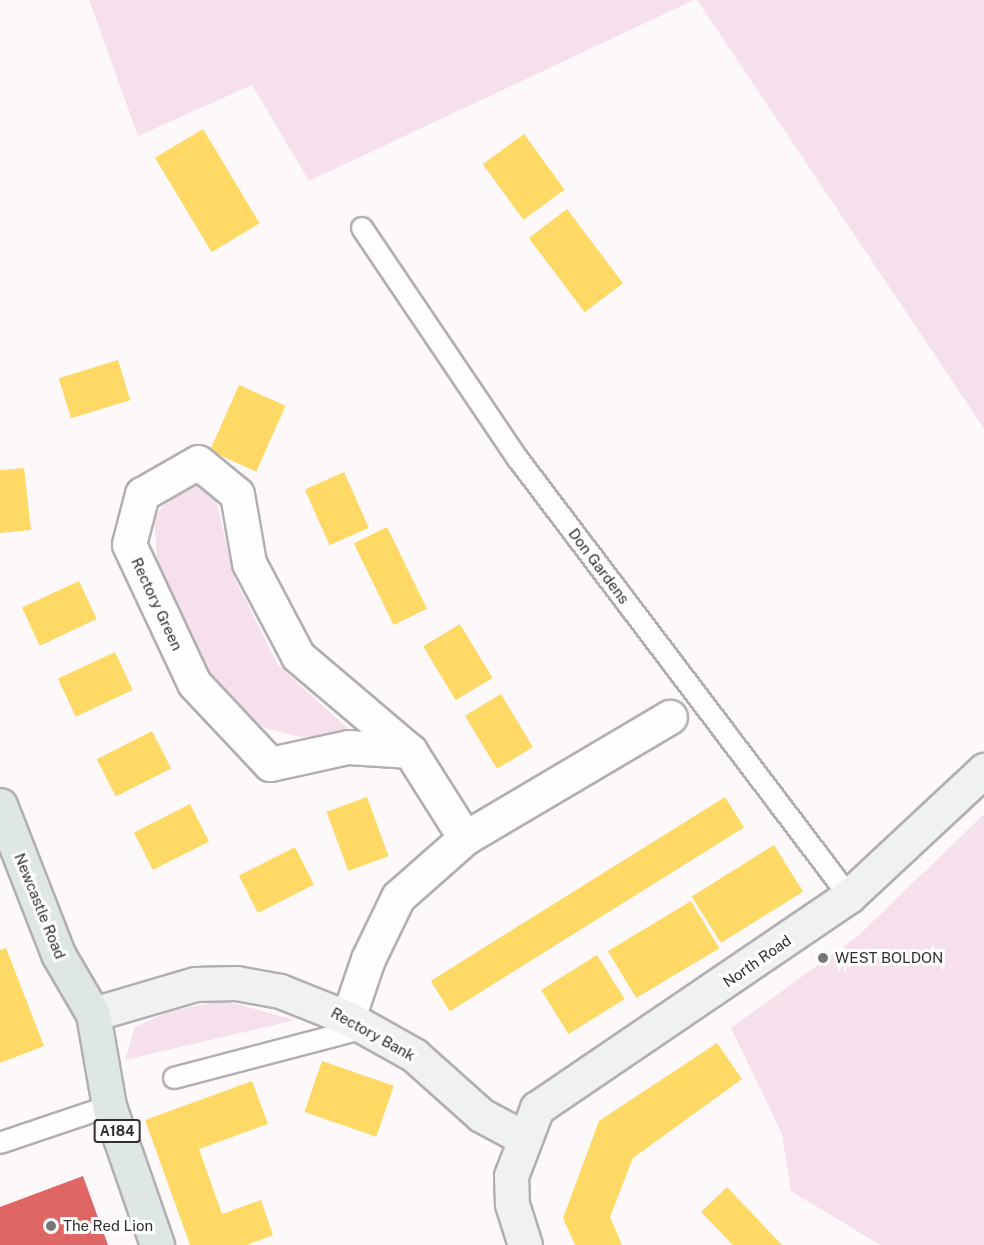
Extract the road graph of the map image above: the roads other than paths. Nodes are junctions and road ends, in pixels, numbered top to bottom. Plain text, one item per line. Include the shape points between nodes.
1 (362, 228) dead end
2 (670, 717) dead end
3 (410, 751) junction
4 (984, 770) edge
5 (0, 805) edge
6 (465, 838) junction
7 (849, 896) junction
8 (93, 1014) junction
9 (354, 1023) junction
10 (174, 1078) dead end
11 (109, 1106) junction
12 (524, 1138) junction
13 (0, 1143) edge
14 (156, 1245) edge
15 (525, 1245) edge

1 - 7 lane, Don Gardens via 518,459
2 - 6 street
3 - 3 street, Rectory Green via 348,747 270,764 194,683 129,544 142,494 198,462 237,494 249,563 298,656
3 - 6 street, Rectory Green
4 - 7 street, North Road
5 - 8 main road, Newcastle Road / A184 via 58,954
6 - 9 street via 398,897 368,958
7 - 12 street, North Road via 537,1108
8 - 9 street, Rectory Bank via 195,984 236,983 280,991
8 - 11 main road, Newcastle Road / A184
9 - 10 lane
9 - 12 street, Rectory Bank via 414,1055 481,1115
11 - 13 lane
11 - 14 main road, Newcastle Road / A184
12 - 15 street via 511,1176 512,1204

